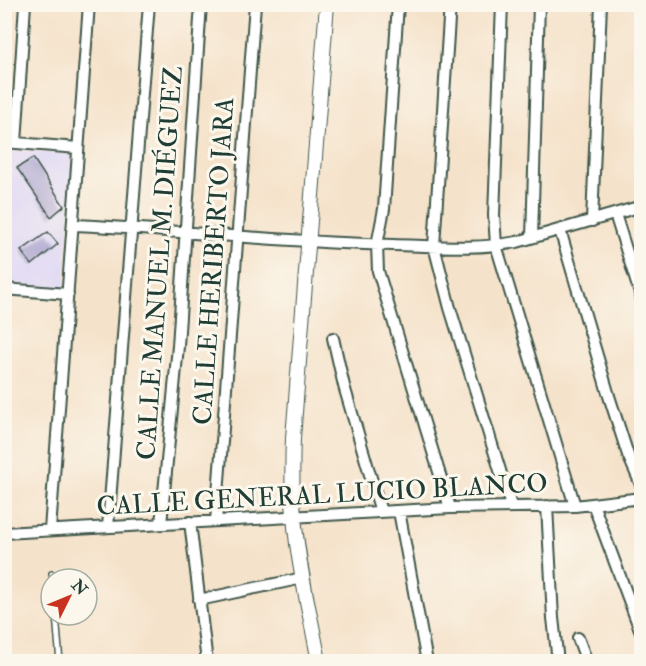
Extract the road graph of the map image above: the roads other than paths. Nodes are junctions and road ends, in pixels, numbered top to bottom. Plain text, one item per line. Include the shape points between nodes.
1 (25, 4) edge
2 (89, 4) edge
3 (149, 4) edge
4 (201, 4) edge
5 (255, 4) edge
6 (327, 4) edge
7 (398, 4) edge
8 (450, 4) edge
9 (502, 4) edge
10 (539, 4) edge
11 (601, 4) edge
12 (4, 142) edge
13 (16, 143) junction
14 (78, 148) junction
15 (642, 206) edge
16 (615, 214) junction
17 (592, 221) junction
18 (74, 225) junction
19 (132, 228) junction
20 (560, 230) junction
21 (185, 231) junction
22 (237, 236) junction
23 (532, 237) junction
24 (309, 241) junction
25 (377, 245) junction
26 (496, 245) junction
27 (434, 246) junction
28 (4, 289) edge
29 (68, 294) junction
30 (642, 300) edge
31 (333, 338) dead end
32 (642, 487) edge
33 (642, 498) edge
34 (593, 504) junction
35 (511, 506) junction
36 (547, 506) junction
37 (575, 506) junction
38 (450, 508) junction
39 (399, 511) junction
40 (381, 512) junction
41 (294, 518) junction
42 (216, 521) junction
43 (190, 522) junction
44 (161, 525) junction
45 (108, 527) junction
46 (50, 530) junction
47 (4, 532) edge
48 (303, 578) junction
49 (199, 600) junction
50 (57, 627) edge
51 (642, 635) edge
52 (578, 638) dead end
53 (60, 662) edge
54 (207, 662) edge
55 (319, 662) edge
56 (426, 662) edge
57 (558, 662) edge
58 (587, 662) edge

1 - 13 street
2 - 14 street
3 - 19 street
4 - 21 street, CALLE MANUEL M. DIÉGUEZ
5 - 22 street, CALLE HERIBERTO JARA
6 - 24 street
7 - 25 street via 384,209
8 - 27 street
9 - 26 street
10 - 23 street
11 - 17 street
12 - 13 street
13 - 14 street
14 - 18 street
15 - 16 street
16 - 17 street
16 - 30 street
17 - 20 street
18 - 19 street
18 - 29 street
19 - 21 street
19 - 45 street
20 - 23 street
20 - 32 street via 609,396
21 - 22 street
21 - 44 street, CALLE MANUEL M. DIÉGUEZ
22 - 24 street
22 - 42 street, CALLE HERIBERTO JARA
23 - 26 street
24 - 25 street
24 - 41 street via 293,438
25 - 27 street
25 - 38 street via 378,271
26 - 27 street
26 - 37 street
27 - 35 street
28 - 29 street
29 - 46 street
31 - 40 street
33 - 34 street, CALLE GENERAL LUCIO BLANCO
34 - 37 street, CALLE GENERAL LUCIO BLANCO
34 - 51 street
35 - 36 street, CALLE GENERAL LUCIO BLANCO
35 - 38 street, CALLE GENERAL LUCIO BLANCO
36 - 37 street, CALLE GENERAL LUCIO BLANCO
36 - 57 street
38 - 39 street, CALLE GENERAL LUCIO BLANCO
39 - 40 street, CALLE GENERAL LUCIO BLANCO
39 - 56 street
40 - 41 street, CALLE GENERAL LUCIO BLANCO
41 - 42 street, CALLE GENERAL LUCIO BLANCO
41 - 48 street
42 - 43 street, CALLE GENERAL LUCIO BLANCO
43 - 44 street, CALLE GENERAL LUCIO BLANCO
43 - 49 street
44 - 45 street, CALLE GENERAL LUCIO BLANCO
45 - 46 street, CALLE GENERAL LUCIO BLANCO
46 - 47 street, CALLE GENERAL LUCIO BLANCO
48 - 49 street
48 - 55 street
49 - 54 street
50 - 53 lane
52 - 58 street

